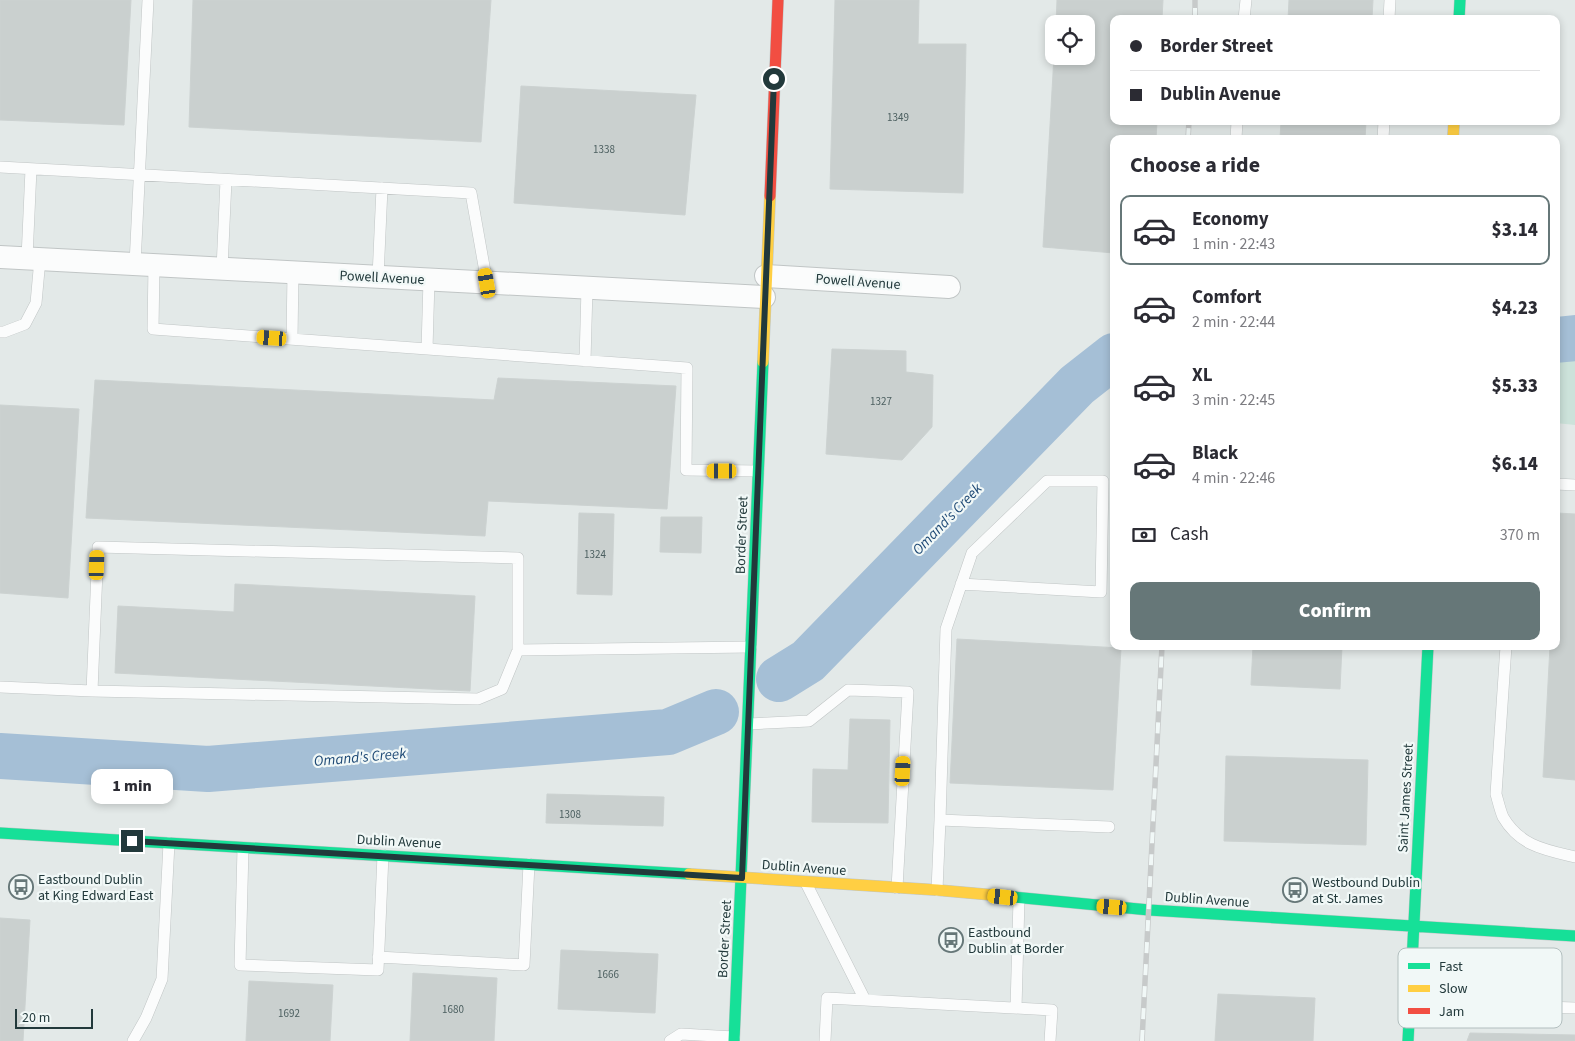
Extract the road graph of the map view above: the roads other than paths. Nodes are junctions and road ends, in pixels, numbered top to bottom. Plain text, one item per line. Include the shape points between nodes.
1 (148, 0) edge
2 (778, 0) edge
3 (1246, 0) edge
4 (1390, 0) edge
5 (1460, 0) edge
6 (1244, 15) edge
7 (1389, 15) edge
8 (1459, 15) edge
9 (0, 167) edge
10 (31, 169) junction
11 (139, 175) junction
12 (226, 180) junction
13 (382, 188) junction
14 (0, 257) edge
15 (34, 259) junction
16 (144, 265) junction
17 (222, 269) junction
18 (292, 272) junction
19 (378, 277) junction
20 (428, 280) junction
21 (487, 283) junction
22 (765, 287) junction
23 (949, 287) dead end
24 (587, 288) junction
25 (0, 332) edge
26 (292, 339) junction
27 (427, 349) junction
28 (585, 361) junction
29 (758, 471) junction
30 (1560, 484) edge
31 (1575, 485) edge
32 (962, 584) junction
33 (751, 647) junction
34 (518, 650) junction
35 (1428, 650) edge
36 (1506, 650) edge
37 (0, 688) edge
38 (92, 691) junction
39 (748, 724) junction
40 (940, 820) junction
41 (1109, 827) dead end
42 (0, 833) edge
43 (170, 843) junction
44 (243, 848) junction
45 (384, 855) junction
46 (1575, 857) edge
47 (529, 864) junction
48 (742, 878) junction
49 (806, 883) junction
50 (896, 888) junction
51 (937, 890) junction
52 (1019, 899) junction
53 (1414, 927) junction
54 (1575, 936) edge
55 (1413, 948) edge
56 (378, 957) junction
57 (866, 1000) junction
58 (1016, 1008) junction
59 (1562, 1008) edge
60 (1575, 1008) edge
61 (1409, 1028) edge
62 (734, 1039) edge
63 (133, 1041) edge
64 (670, 1041) edge
65 (825, 1041) edge
66 (1050, 1041) edge
67 (1408, 1041) edge

1 - 11 lane
2 - 22 main road, Border Street
3 - 6 lane
4 - 7 lane
5 - 8 main road
9 - 10 lane
10 - 11 lane
10 - 15 lane
11 - 12 lane
11 - 16 lane
12 - 13 lane
12 - 17 lane
13 - 19 lane
13 - 21 lane via 471,193
14 - 15 street, Powell Avenue
15 - 16 street, Powell Avenue
15 - 25 lane via 36,303 25,324
16 - 17 street, Powell Avenue
16 - 26 lane via 153,329
17 - 18 street, Powell Avenue
18 - 19 street, Powell Avenue
18 - 26 lane
19 - 20 street, Powell Avenue
20 - 21 street, Powell Avenue
20 - 27 lane
21 - 24 street, Powell Avenue
22 - 23 street, Powell Avenue
22 - 24 street, Powell Avenue
22 - 29 main road, Border Street
24 - 28 lane
26 - 27 lane
27 - 28 lane
28 - 29 lane via 687,368 686,470
29 - 33 main road, Border Street
30 - 31 lane
32 - 32 lane via 972,553 1047,481 1103,482 1101,592
32 - 40 lane via 946,629
33 - 34 lane
33 - 39 main road, Border Street
34 - 38 lane via 502,689 478,698
34 - 38 lane via 518,558 98,547
35 - 53 main road, Saint James Street
36 - 46 lane via 1496,794 1503,816 1522,840 1542,850
37 - 38 lane
39 - 48 main road, Border Street
39 - 50 lane via 809,721 848,690 908,692
40 - 41 lane
40 - 51 lane
42 - 43 main road, Dublin Avenue
43 - 44 main road, Dublin Avenue
43 - 63 lane via 162,979
44 - 45 main road, Dublin Avenue
44 - 56 lane via 240,964 378,970
45 - 47 main road, Dublin Avenue
45 - 56 lane
47 - 48 main road, Dublin Avenue
47 - 56 lane via 524,965
48 - 49 main road, Dublin Avenue
48 - 62 main road, Border Street
49 - 50 main road, Dublin Avenue
49 - 57 lane
50 - 51 main road, Dublin Avenue
51 - 52 main road, Dublin Avenue
52 - 53 main road, Dublin Avenue
52 - 58 lane
53 - 54 main road, Dublin Avenue
53 - 55 main road, Saint James Street
57 - 58 lane
57 - 65 lane via 827,998
58 - 66 lane via 1052,1010
59 - 60 lane
61 - 67 main road, Saint James Street
62 - 64 lane via 681,1034

